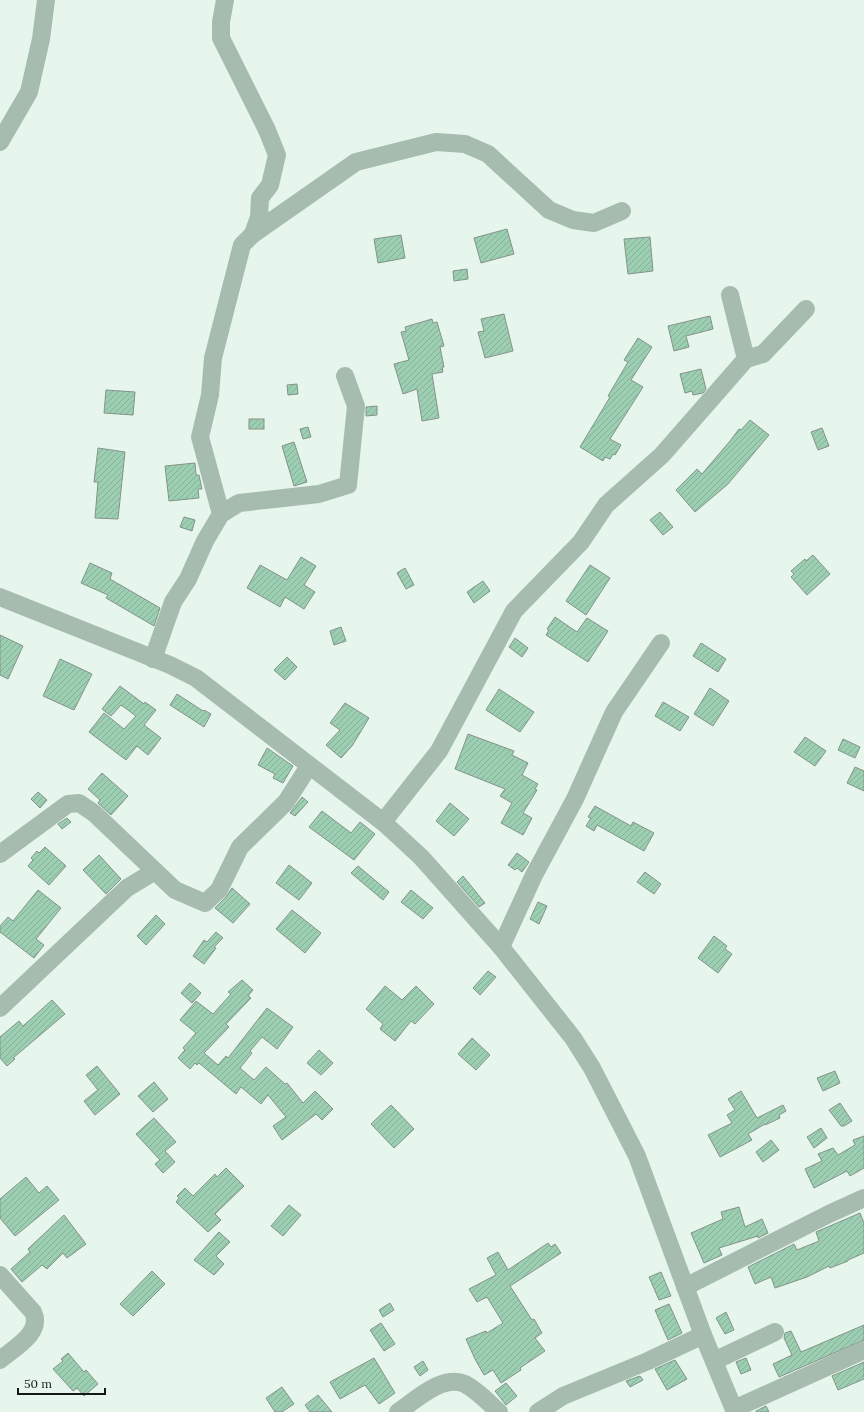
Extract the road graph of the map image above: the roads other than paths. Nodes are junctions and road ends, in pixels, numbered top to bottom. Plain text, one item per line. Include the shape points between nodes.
1 (46, 0) edge
2 (225, 0) edge
3 (0, 142) edge
4 (622, 211) dead end
5 (253, 234) junction
6 (730, 295) dead end
7 (806, 309) dead end
8 (746, 358) junction
9 (345, 376) dead end
10 (221, 514) junction
11 (0, 597) edge
12 (661, 643) dead end
13 (153, 658) junction
14 (309, 766) junction
15 (383, 822) junction
16 (0, 854) edge
17 (154, 871) junction
18 (501, 947) junction
19 (0, 1008) edge
20 (864, 1198) edge
21 (0, 1274) edge
22 (685, 1287) junction
23 (775, 1332) dead end
24 (702, 1335) junction
25 (864, 1350) edge
26 (0, 1360) edge
27 (714, 1361) junction
28 (734, 1411) edge
29 (398, 1412) edge
30 (499, 1412) edge
31 (538, 1412) edge

1 - 3 street via 41,39 29,92
2 - 5 street via 221,38 277,155 270,185 260,198 259,217
4 - 5 street via 594,223 573,220 549,210 488,154 465,144 436,142 356,162
5 - 10 street via 242,245 240,252 213,358 210,395 200,437
6 - 8 street
7 - 8 street via 763,354
8 - 15 street via 662,455 606,505 581,542 514,611 439,750
9 - 10 street via 356,406 348,485 319,494 239,503
10 - 13 street via 205,541 188,579 173,602
11 - 13 street
12 - 18 street via 614,712 575,799 534,875
13 - 14 street via 196,678
14 - 15 street
14 - 17 street via 286,802 240,847 218,890 205,903 175,890
15 - 18 street via 421,857
16 - 17 street via 68,804 79,803 94,813
17 - 19 street via 127,888
18 - 22 street via 573,1038 592,1068 637,1156
20 - 22 street
21 - 26 street via 36,1318 32,1332
22 - 24 street
23 - 27 street
24 - 27 street
24 - 31 street via 648,1361 563,1396
25 - 28 street
27 - 28 street
29 - 30 street via 439,1385 453,1382 464,1384 476,1391

